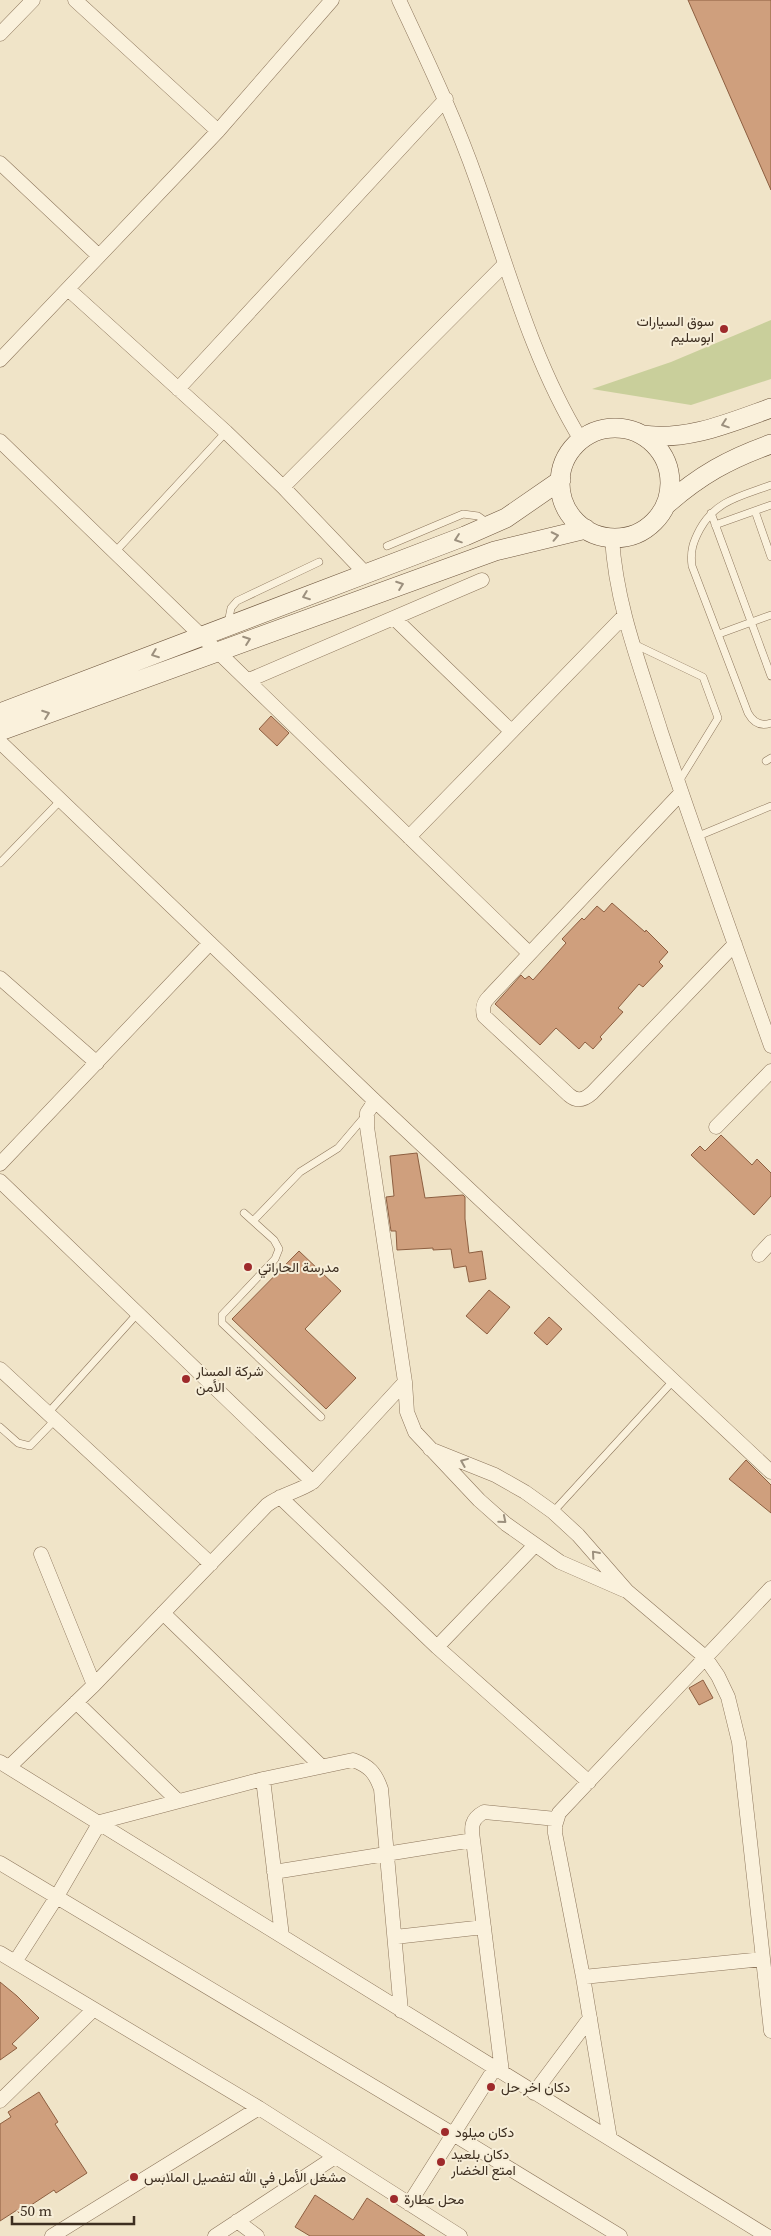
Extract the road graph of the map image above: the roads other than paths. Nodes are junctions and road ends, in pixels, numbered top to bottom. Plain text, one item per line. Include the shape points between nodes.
1 (33, 0) edge
2 (75, 0) edge
3 (332, 0) edge
4 (399, 0) edge
5 (0, 34) edge
6 (446, 99) junction
7 (218, 131) junction
8 (0, 162) edge
9 (99, 256) junction
10 (504, 264) junction
11 (68, 289) junction
12 (0, 360) edge
13 (178, 389) junction
14 (771, 408) edge
15 (226, 432) junction
16 (642, 435) junction
17 (581, 440) junction
18 (0, 441) edge
19 (771, 444) edge
20 (561, 480) junction
21 (771, 485) edge
22 (283, 487) junction
23 (666, 505) junction
24 (771, 505) edge
25 (755, 511) junction
26 (711, 513) junction
27 (715, 525) junction
28 (490, 526) junction
29 (586, 529) junction
30 (612, 538) junction
31 (387, 546) dead end
32 (115, 552) junction
33 (771, 557) edge
34 (319, 562) dead end
35 (366, 574) junction
36 (482, 580) dead end
37 (771, 615) edge
38 (624, 616) junction
39 (394, 618) junction
40 (751, 622) junction
41 (228, 626) junction
42 (719, 634) junction
43 (203, 636) junction
44 (632, 643) junction
45 (218, 651) junction
46 (771, 676) edge
47 (249, 680) junction
48 (0, 713) edge
49 (771, 723) edge
50 (0, 731) edge
51 (512, 731) junction
52 (0, 742) edge
53 (680, 788) junction
54 (61, 800) junction
55 (771, 806) edge
56 (409, 837) junction
57 (696, 838) junction
58 (0, 863) edge
59 (210, 943) junction
60 (735, 944) junction
61 (529, 954) junction
62 (0, 978) edge
63 (771, 1046) edge
64 (97, 1063) junction
65 (771, 1071) edge
66 (375, 1101) junction
67 (368, 1113) junction
68 (716, 1127) dead end
69 (0, 1164) edge
70 (0, 1181) edge
71 (244, 1213) dead end
72 (253, 1221) junction
73 (771, 1242) edge
74 (759, 1255) dead end
75 (138, 1313) junction
76 (0, 1369) edge
77 (673, 1381) junction
78 (405, 1382) junction
79 (51, 1417) junction
80 (321, 1417) dead end
81 (0, 1427) edge
82 (430, 1449) junction
83 (771, 1472) edge
84 (313, 1482) junction
85 (280, 1497) junction
86 (552, 1512) junction
87 (535, 1545) junction
88 (41, 1554) dead end
89 (211, 1564) junction
90 (771, 1588) edge
91 (627, 1591) junction
92 (164, 1614) junction
93 (437, 1647) junction
94 (705, 1657) junction
95 (94, 1685) junction
96 (76, 1702) junction
97 (5, 1765) edge
98 (320, 1765) junction
99 (263, 1779) junction
100 (589, 1782) junction
101 (177, 1800) junction
102 (556, 1819) junction
103 (100, 1822) junction
104 (473, 1840) junction
105 (387, 1853) junction
106 (0, 1863) edge
107 (274, 1872) junction
108 (56, 1898) junction
109 (771, 1900) edge
110 (757, 1902) junction
111 (484, 1927) junction
112 (282, 1936) junction
113 (395, 1937) junction
114 (0, 1953) edge
115 (763, 1959) junction
116 (15, 1962) junction
117 (583, 1977) junction
118 (92, 2010) junction
119 (401, 2011) junction
120 (590, 2018) junction
121 (771, 2031) edge
122 (498, 2070) junction
123 (534, 2092) junction
124 (0, 2101) edge
125 (259, 2108) junction
126 (453, 2134) junction
127 (610, 2139) junction
128 (335, 2157) junction
129 (409, 2204) junction
130 (237, 2222) junction
131 (52, 2236) edge
132 (215, 2236) edge
133 (257, 2236) edge
134 (460, 2236) edge
135 (620, 2236) edge
136 (767, 2236) edge

1 - 5 street
2 - 7 street
3 - 7 street
4 - 6 street
6 - 10 street via 478,182
6 - 13 street
7 - 9 street
8 - 9 street
9 - 11 street
10 - 17 street via 544,370
10 - 22 street
11 - 12 street
11 - 13 street
13 - 15 street
14 -> 16 street via 685,435
15 - 22 street
15 - 32 lane
16 - 17 street via 632,430 611,428
16 - 23 street via 665,458 670,473
17 - 20 street via 566,458
18 - 32 street
19 - 23 street via 740,454 712,470
20 - 28 street
20 - 29 street via 561,491 569,513
21 - 26 lane via 728,500
22 - 35 street
23 - 30 street via 660,517 644,530
24 - 25 lane
25 - 27 lane
25 - 33 lane
26 - 27 lane
26 - 42 lane via 693,541 691,557
27 - 40 lane
28 - 31 lane via 478,516 463,514
28 -> 35 street
29 - 30 street
45 -> 29 street via 494,551
30 - 38 street
32 - 43 street
34 - 41 lane via 237,601 228,617
35 -> 41 street
36 - 39 street
37 - 40 lane
38 - 44 street
38 - 51 street
39 - 47 street
39 - 51 street
40 - 42 lane
40 - 46 lane
41 - 43 street
42 - 49 lane via 752,719 758,724
43 - 45 street
43 -> 48 street
44 - 53 street
44 - 53 lane via 703,677 718,718
45 - 47 street
50 -> 45 street
47 - 56 street
51 - 56 street
52 - 54 street
53 - 57 street
53 - 61 street
54 - 58 lane
54 - 59 street
55 - 57 lane
56 - 61 street
57 - 60 street
59 - 64 street
59 - 66 street
60 - 61 street via 592,1093 581,1100 569,1095 484,1016 484,1002
60 - 63 street
62 - 64 street
64 - 69 street
65 - 68 street
66 - 67 street
66 - 77 street
67 - 72 lane via 338,1148 300,1172
67 - 78 street via 367,1127
70 - 75 street
71 - 72 lane
72 - 80 lane via 278,1244 278,1255 222,1315 222,1323
73 - 74 street
75 - 79 lane
75 - 84 street
76 - 79 street
77 - 83 street
77 - 86 lane
78 - 82 street via 409,1419 415,1432
78 - 84 street
79 - 81 lane via 30,1446 18,1444
79 - 89 street
86 -> 82 street via 495,1475
82 -> 87 street via 479,1500
84 - 85 street
85 - 89 street via 267,1505
85 - 93 street
91 -> 86 street via 578,1535
87 - 91 street via 560,1562
87 - 93 street
88 - 95 street
89 - 92 street
90 - 94 street
91 - 94 street
92 - 95 street
92 - 98 street
93 - 100 street
94 - 100 street
94 - 110 street via 718,1676 735,1720
95 - 96 street
96 - 97 street
96 - 101 street
97 - 103 street
98 - 99 street
98 - 105 street via 353,1760 366,1765 376,1775 381,1789
99 - 101 street
99 - 107 street
100 - 102 street
101 - 103 street
102 - 104 street via 484,1812 472,1822
102 - 117 street via 555,1833
103 - 108 street
103 - 112 street
104 - 105 street
104 - 111 street
105 - 107 street
105 - 113 street
106 - 108 street
107 - 112 street
108 - 116 street
108 - 126 street
109 - 110 street
110 - 115 street
111 - 113 street
111 - 122 street
112 - 119 street
113 - 119 street
114 - 116 street
115 - 117 street
115 - 121 street
116 - 118 street
117 - 120 street
118 - 124 street
118 - 125 street
119 - 122 street
120 - 123 street
120 - 127 street
122 - 123 street
122 - 126 street
123 - 127 street
125 - 128 street
125 - 131 street
126 - 129 street
126 - 135 street
127 - 136 street
128 - 129 street
128 - 130 street
129 - 134 street
130 - 132 street
130 - 133 street

